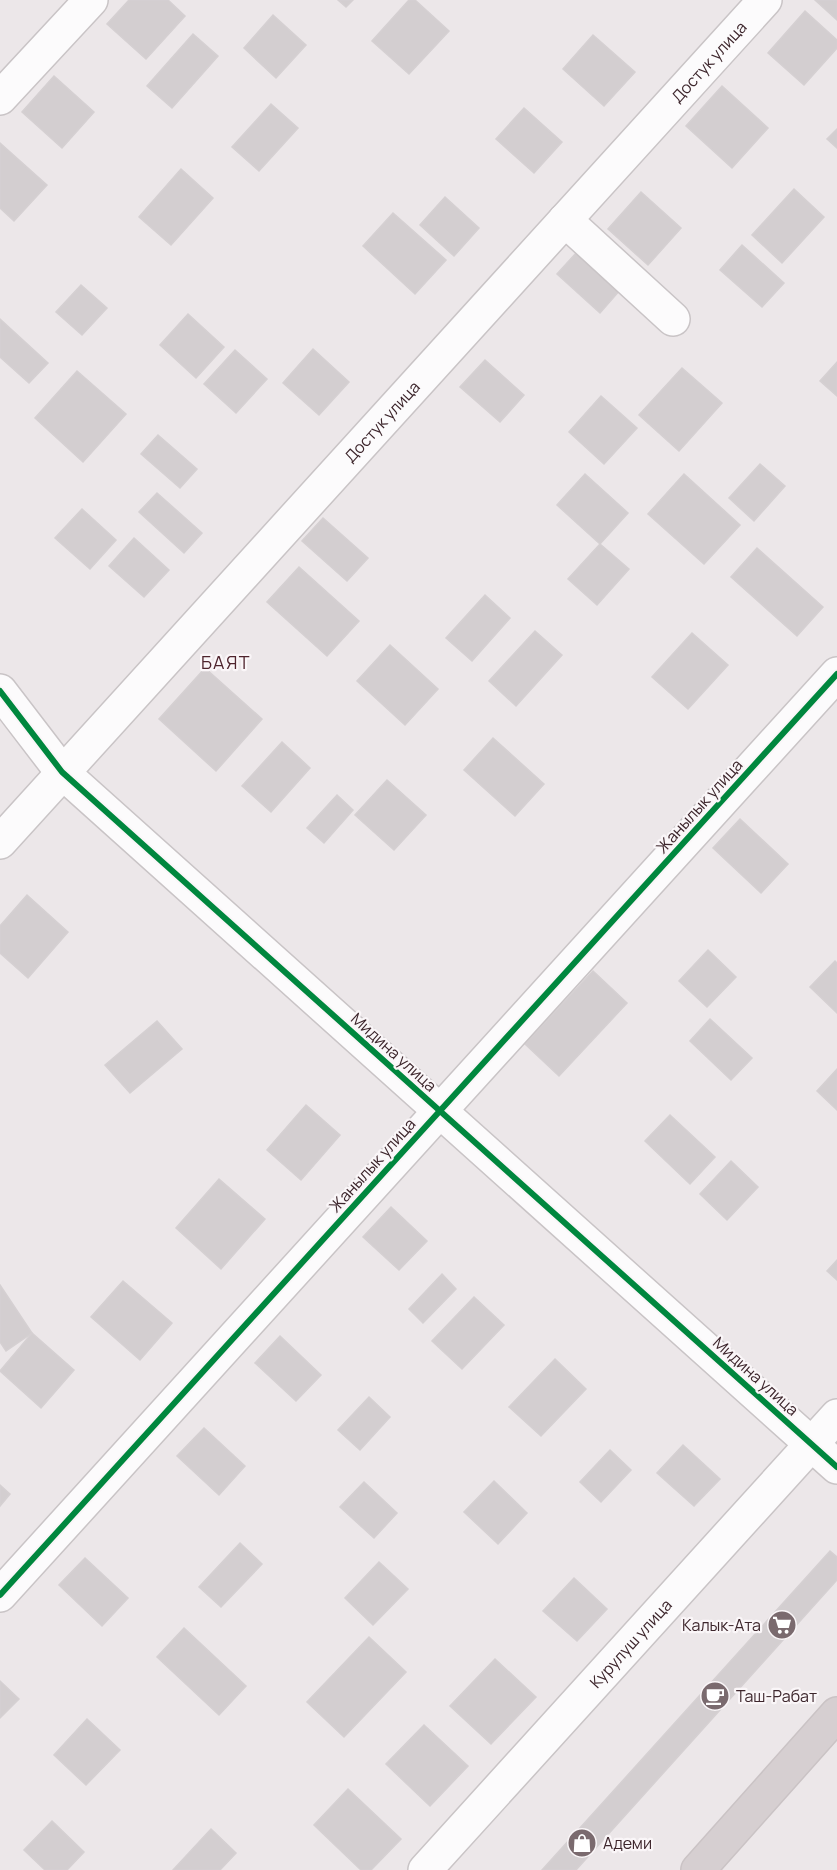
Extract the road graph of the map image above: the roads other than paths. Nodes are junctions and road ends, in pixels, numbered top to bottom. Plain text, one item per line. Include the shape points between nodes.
1 (91, 0) edge
2 (765, 0) edge
3 (0, 98) edge
4 (565, 220) junction
5 (673, 319) dead end
6 (837, 674) edge
7 (0, 692) edge
8 (62, 772) junction
9 (0, 842) edge
10 (439, 1111) junction
11 (837, 1416) edge
12 (812, 1444) junction
13 (837, 1467) edge
14 (0, 1595) edge
15 (837, 1714) edge
16 (425, 1870) edge
17 (698, 1870) edge

1 - 3 street
2 - 4 street, Достук улица
4 - 5 street
4 - 8 street, Достук улица
6 - 10 street, Жанылык улица
7 - 8 street, Мидина улица
8 - 9 street, Достук улица
8 - 10 street, Мидина улица
10 - 12 street, Мидина улица
10 - 14 street, Жанылык улица
11 - 12 street, Курулуш улица
12 - 13 street, Мидина улица
12 - 16 street, Курулуш улица
15 - 17 main road

